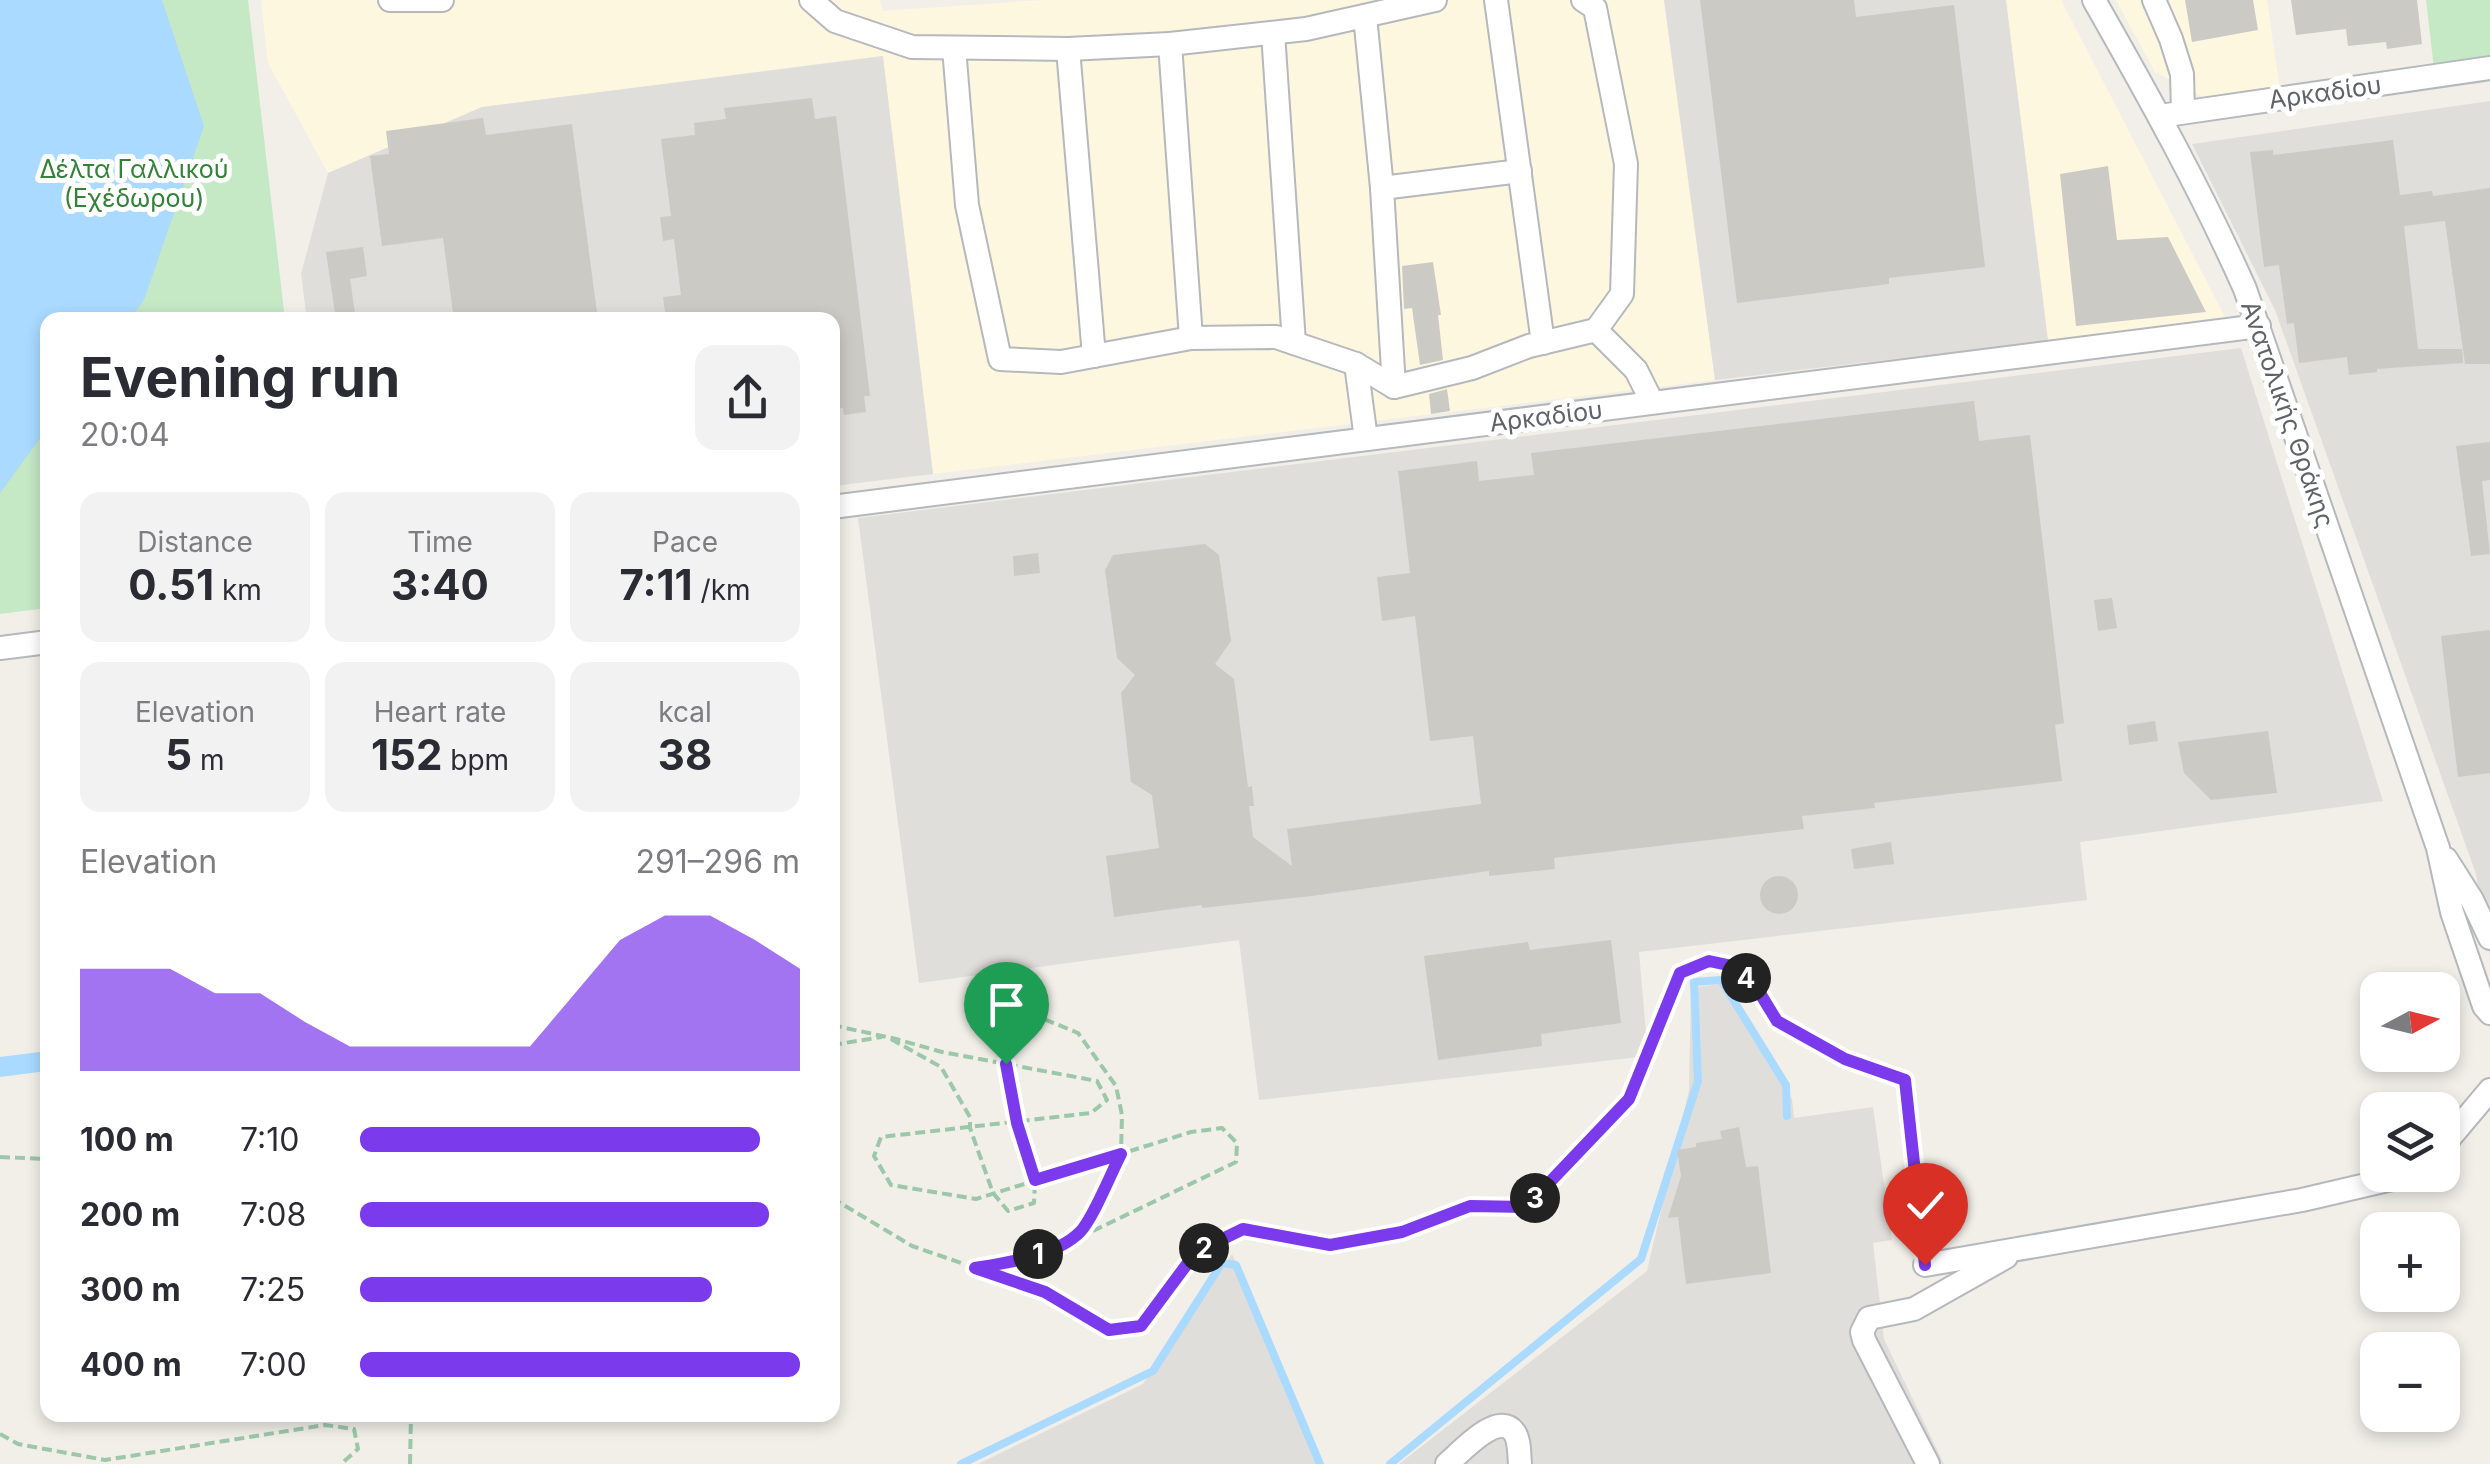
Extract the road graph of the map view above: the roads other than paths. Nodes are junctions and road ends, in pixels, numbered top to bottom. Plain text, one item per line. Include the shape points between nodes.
1 (390, 0) edge
2 (442, 0) edge
3 (811, 0) edge
4 (1435, 0) edge
5 (1496, 0) edge
6 (1583, 0) edge
7 (2094, 0) edge
8 (2154, 0) edge
9 (1365, 16) junction
10 (1273, 33) junction
11 (1170, 44) junction
12 (954, 48) junction
13 (1068, 49) junction
14 (2490, 68) edge
15 (2172, 114) junction
16 (1520, 171) junction
17 (1382, 188) junction
18 (2258, 326) junction
19 (1596, 330) junction
20 (1191, 338) junction
21 (1543, 342) junction
22 (1294, 343) junction
23 (1094, 356) junction
24 (1356, 364) junction
25 (1394, 387) junction
26 (1652, 402) junction
27 (1366, 439) junction
28 (840, 506) edge
29 (40, 643) edge
30 (0, 648) edge
31 (2438, 848) junction
32 (2490, 938) edge
33 (2488, 1012) edge
34 (2489, 1094) edge
35 (2490, 1122) edge
36 (2460, 1128) edge
37 (2460, 1136) edge
38 (2360, 1188) edge
39 (2022, 1248) junction
40 (1925, 1265) road end
41 (1447, 1464) edge
42 (1520, 1464) edge
43 (1928, 1464) edge

1 - 2 street
3 - 12 street via 836,21 912,47
4 - 9 street
5 - 16 street
6 - 19 street via 1595,8 1626,164 1622,294
7 - 15 street, Ανατολικής Θράκης
8 - 15 street via 2182,74
9 - 10 street
9 - 17 street
10 - 11 street
10 - 22 street
11 - 13 street
11 - 20 street
12 - 13 street
12 - 23 street via 967,205 1000,359
13 - 23 street
14 - 15 street, Αρκαδίου
15 - 18 street, Ανατολικής Θράκης
16 - 17 street
16 - 21 street
17 - 25 street
18 - 26 street, Αρκαδίου
18 - 31 street, Ανατολικής Θράκης
19 - 21 street
19 - 26 street via 1636,370
20 - 22 street via 1276,337
20 - 23 street
21 - 25 street
22 - 24 street
24 - 25 street
24 - 27 street
26 - 27 street, Αρκαδίου
27 - 28 street, Αρκαδίου
29 - 30 street
31 - 32 street, Ανατολικής Θράκης
31 - 33 street, Ανατολικής Θράκης via 2452,912
34 - 36 street
35 - 37 street
38 - 39 street
39 - 40 street
39 - 43 street via 1914,1309 1864,1324 1864,1340
41 - 42 street via 1497,1425 1514,1431

